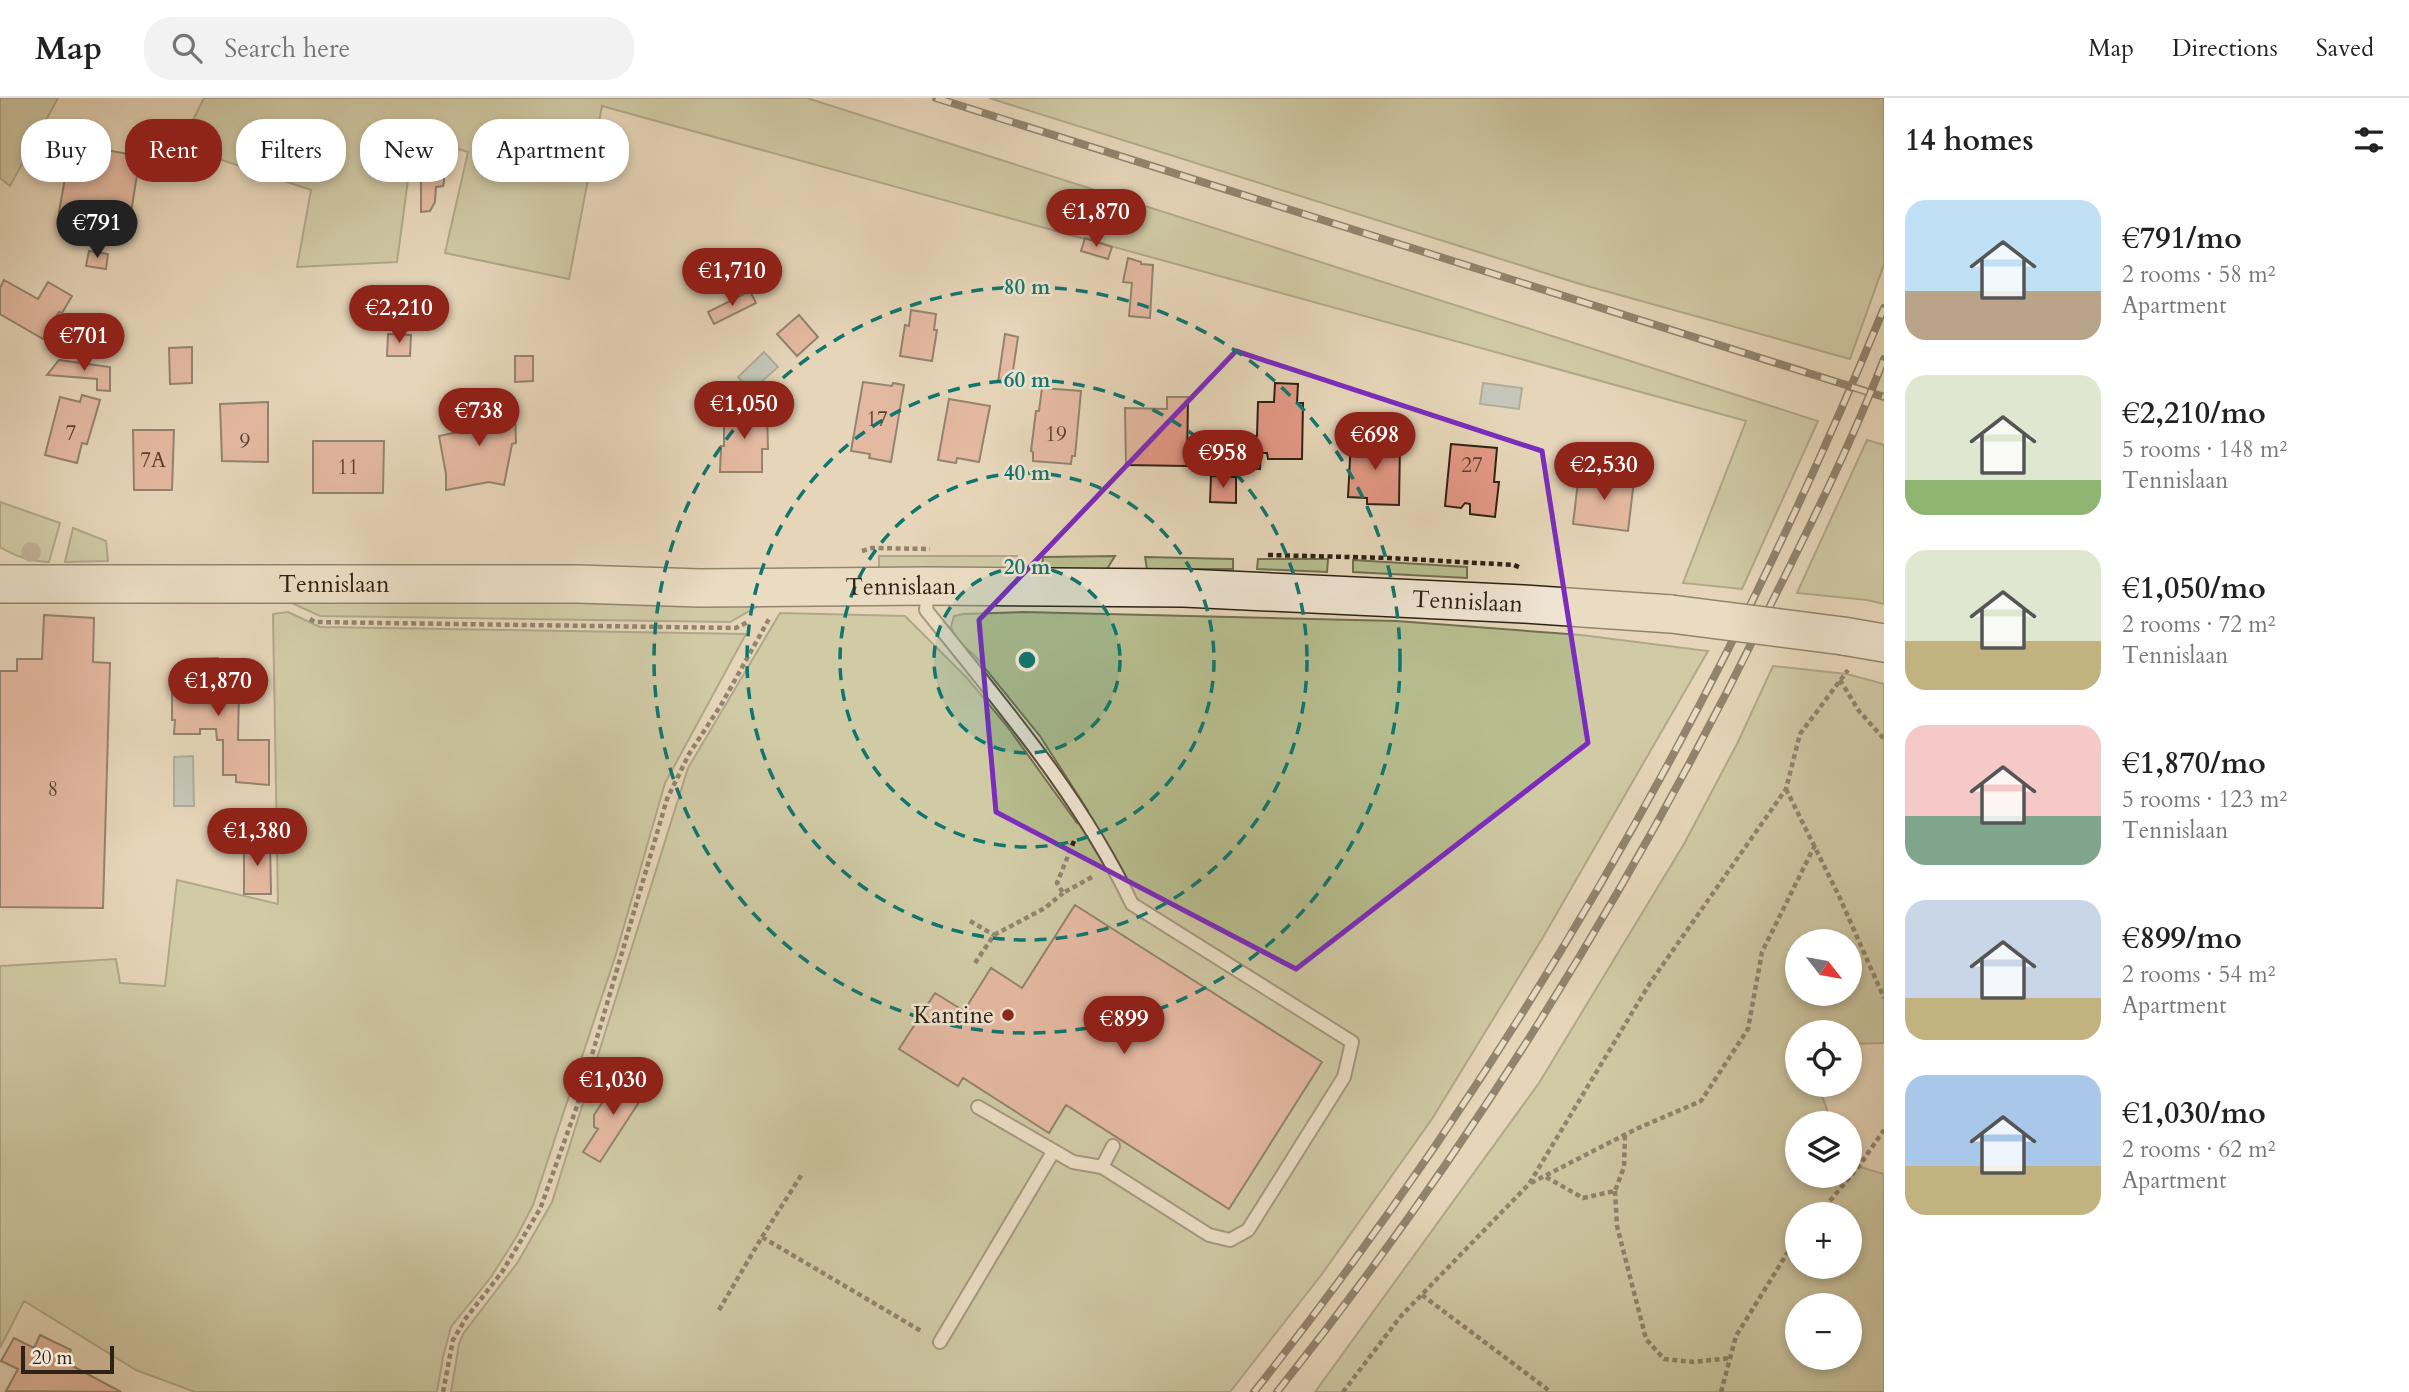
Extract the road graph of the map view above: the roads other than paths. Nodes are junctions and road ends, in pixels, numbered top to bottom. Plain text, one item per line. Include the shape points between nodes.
1 (0, 584) edge
2 (928, 586) junction
3 (1881, 642) edge
4 (978, 1107) dead end
5 (1114, 1146) dead end
6 (1054, 1152) junction
7 (1102, 1167) junction
8 (940, 1342) road end

1 - 2 street, Tennislaan
2 - 3 street, Tennislaan, bridge via 1184,588 1524,604 1671,614
2 - 7 lane via 926,610 1023,729 1080,810 1132,904 1352,1042 1344,1077 1248,1230 1230,1240 1209,1235
4 - 6 lane
5 - 7 lane
6 - 7 lane via 1073,1162
6 - 8 lane

